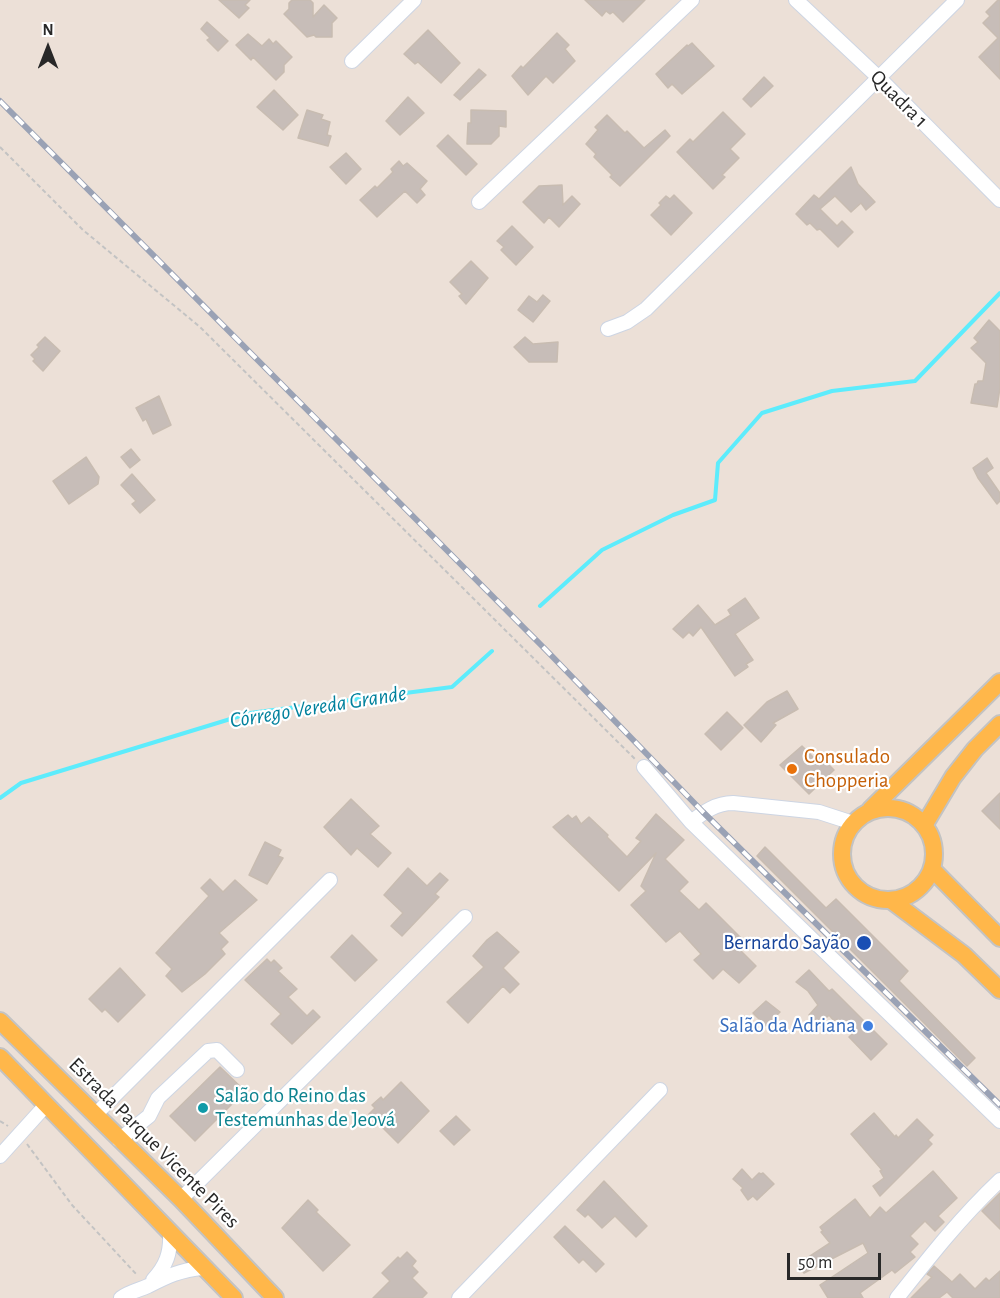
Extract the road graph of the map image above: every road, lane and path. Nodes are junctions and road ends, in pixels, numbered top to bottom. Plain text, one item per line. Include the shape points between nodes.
1 (414, 0) edge
2 (692, 0) edge
3 (796, 0) edge
4 (957, 0) edge
5 (352, 61) dead end
6 (878, 77) junction
7 (0, 147) edge
8 (1000, 200) edge
9 (479, 202) dead end
10 (608, 329) dead end
11 (1000, 682) edge
12 (1000, 724) edge
13 (644, 768) joint
14 (870, 810) junction
15 (691, 822) junction
16 (853, 823) junction
17 (925, 824) junction
18 (933, 870) junction
19 (330, 880) dead end
20 (892, 901) junction
21 (465, 917) dead end
22 (1000, 938) edge
23 (1000, 990) edge
24 (0, 1021) edge
25 (0, 1057) edge
26 (237, 1070) dead end
27 (21, 1078) junction
28 (65, 1084) junction
29 (660, 1090) dead end
30 (46, 1104) junction
31 (95, 1115) junction
32 (0, 1121) edge
33 (1000, 1121) edge
34 (72, 1130) junction
35 (20, 1134) junction
36 (121, 1142) junction
37 (0, 1156) edge
38 (1000, 1180) edge
39 (181, 1199) junction
40 (170, 1233) junction
41 (203, 1268) junction
42 (147, 1286) junction
43 (901, 1296) edge
44 (121, 1298) edge
45 (234, 1298) edge
46 (275, 1298) edge
47 (459, 1298) edge

1 - 5 street
2 - 9 street
3 - 6 street, Quadra 1
4 - 6 street
6 - 8 street, Quadra 1
6 - 10 street via 646,309
7 - 13 path via 82,230 200,327
11 - 14 main road
12 - 17 main road via 952,777
13 - 15 street
14 - 16 main road
14 - 17 main road via 899,809
15 - 16 street via 712,807 733,803 819,812
15 - 33 street
16 - 20 main road via 842,843 842,865 852,884 870,898
17 - 18 main road via 935,846
18 - 20 main road via 917,892
18 - 22 main road
19 - 31 street
20 - 23 main road via 964,955
21 - 39 street
24 - 28 main road, Estrada Parque Vicente Pires
25 - 27 main road
26 - 36 street via 217,1050 208,1051 158,1098 149,1116
27 - 28 main road via 31,1080 48,1094
27 - 30 main road
28 - 31 main road, Estrada Parque Vicente Pires
29 - 47 street
30 - 34 main road
30 - 35 street
31 - 36 main road, Estrada Parque Vicente Pires
32 - 35 path
34 - 36 main road via 86,1122
34 - 40 main road
35 - 37 street
35 - 42 path via 72,1205
36 - 39 main road, Estrada Parque Vicente Pires
38 - 43 street via 951,1230
39 - 46 main road, Estrada Parque Vicente Pires
40 - 41 main road
40 - 42 street via 168,1260
41 - 42 street via 175,1272
41 - 45 main road
42 - 44 street

